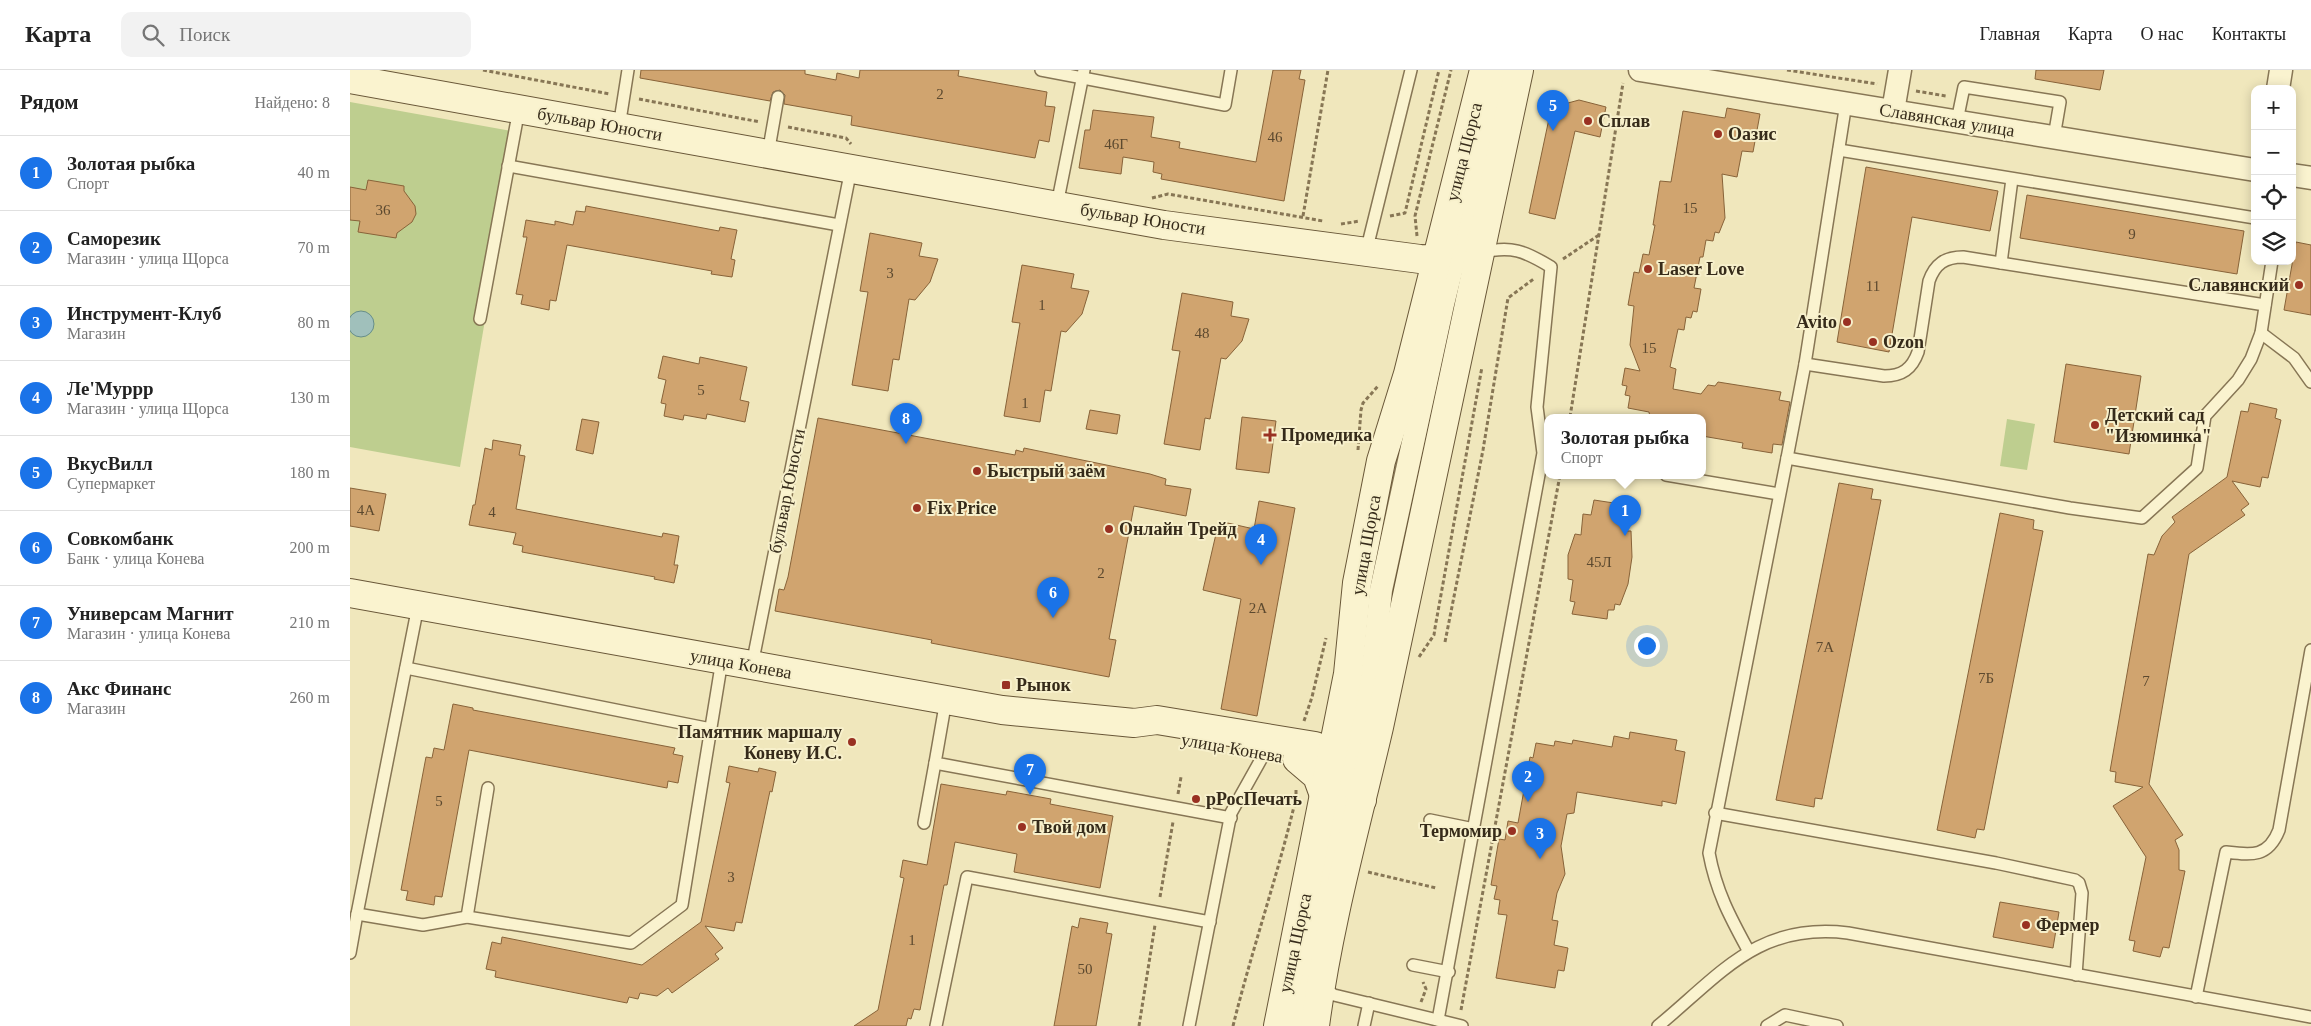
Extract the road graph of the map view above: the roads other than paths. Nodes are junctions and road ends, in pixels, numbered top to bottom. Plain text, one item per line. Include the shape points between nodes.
1 (628, 70) edge
2 (1041, 70) edge
3 (1231, 70) edge
4 (1411, 70) edge
5 (1519, 70) edge
6 (1900, 70) edge
7 (2281, 70) edge
8 (1489, 73) edge
9 (1084, 74) edge
10 (1632, 74) edge
11 (350, 79) edge
12 (2279, 85) edge
13 (778, 97) dead end
14 (1846, 103) junction
15 (518, 109) junction
16 (1893, 111) junction
17 (1957, 121) junction
18 (619, 127) junction
19 (2054, 137) junction
20 (1839, 150) junction
21 (768, 154) junction
22 (851, 157) junction
23 (508, 166) junction
24 (2251, 169) edge
25 (2296, 176) edge
26 (2012, 178) junction
27 (2311, 178) edge
28 (1057, 205) junction
29 (2251, 217) edge
30 (840, 225) junction
31 (1366, 252) junction
32 (1455, 262) junction
33 (2001, 262) junction
34 (2271, 265) edge
35 (2265, 305) junction
36 (480, 319) dead end
37 (2261, 333) junction
38 (1805, 364) junction
39 (2311, 382) edge
40 (1544, 448) edge
41 (1786, 458) junction
42 (1544, 459) edge
43 (1690, 479) edge
44 (1779, 494) junction
45 (350, 593) edge
46 (418, 606) junction
47 (2311, 650) edge
48 (722, 660) junction
49 (752, 666) junction
50 (406, 668) junction
51 (946, 700) junction
52 (1134, 723) junction
53 (1379, 727) junction
54 (711, 729) junction
55 (1264, 754) junction
56 (1329, 756) junction
57 (935, 763) junction
58 (488, 788) dead end
59 (1362, 800) junction
60 (1715, 814) junction
61 (1231, 818) junction
62 (1430, 820) dead end
63 (924, 823) dead end
64 (1474, 829) junction
65 (355, 895) edge
66 (357, 914) junction
67 (466, 917) junction
68 (1210, 922) junction
69 (1748, 950) junction
70 (350, 953) edge
71 (1413, 965) dead end
72 (1449, 972) junction
73 (2076, 975) junction
74 (1320, 986) junction
75 (2196, 997) junction
76 (1369, 1004) junction
77 (2311, 1017) edge
78 (1438, 1020) junction
79 (936, 1026) edge
80 (1189, 1026) edge
81 (1278, 1026) edge
82 (1295, 1026) edge
83 (1315, 1026) edge
84 (1364, 1026) edge
85 (1460, 1026) edge
86 (1658, 1026) edge
87 (1767, 1026) edge
88 (1836, 1026) edge

1 - 18 lane
2 - 9 lane
3 - 9 lane via 1225,105
4 - 31 lane
5 - 32 street, улица Щорса
6 - 16 street
7 - 12 street
8 - 32 street, улица Щорса
9 - 28 lane
10 - 14 street, Славянская улица
11 - 15 street, бульвар Юности
13 - 21 lane
14 - 16 street, Славянская улица
14 - 20 lane
15 - 18 street, бульвар Юности
15 - 23 lane
16 - 17 street, Славянская улица
17 - 19 street, Славянская улица
17 - 19 lane via 1964,86 2060,102
18 - 21 street, бульвар Юности
19 - 24 street, Славянская улица
20 - 26 lane
20 - 38 lane
21 - 22 street, бульвар Юности
22 - 28 street, бульвар Юности
22 - 30 lane, бульвар Юности
23 - 30 lane
23 - 36 lane
25 - 27 street
26 - 29 lane
26 - 33 lane
28 - 31 street, бульвар Юности via 1164,224
30 - 49 lane, бульвар Юности
31 - 32 street, бульвар Юности
32 - 40 lane via 1499,248 1526,252 1551,267 1537,407
32 - 53 street, улица Щорса via 1467,306
32 - 56 street, улица Щорса via 1408,374 1381,460 1357,583 1348,674 1339,725
32 - 56 street, улица Щорса via 1381,590 1372,677
33 - 35 lane
33 - 38 lane via 1951,257 1933,270 1918,352 1906,371 1896,376 1884,376
34 - 35 lane
35 - 37 lane
37 - 39 lane via 2294,358
37 - 41 lane via 2238,380 2204,416 2197,468 2142,518
38 - 41 lane
41 - 44 lane
42 - 64 lane
43 - 44 lane
44 - 60 lane
45 - 46 street, улица Конева
46 - 48 street, улица Конева
46 - 50 lane
47 - 75 lane via 2279,830 2268,848 2258,854 2226,852
48 - 49 street, улица Конева
48 - 54 lane
49 - 51 street, улица Конева
50 - 54 lane
50 - 65 lane
51 - 52 street, улица Конева via 1002,710
51 - 57 lane
52 - 55 street, улица Конева via 1159,735
52 - 56 street, улица Конева via 1157,720
53 - 56 street
53 - 59 street, улица Щорса
54 - 67 lane via 682,905 631,944
55 - 56 street, улица Конева
55 - 61 lane
56 - 59 street
56 - 81 street, улица Щорса via 1317,776 1325,798
56 - 82 street, улица Щорса via 1336,831 1304,970
57 - 61 lane
57 - 63 lane
58 - 67 lane
59 - 74 street, улица Щорса
60 - 69 lane via 1709,853 1713,879 1722,903
60 - 73 lane via 2075,880 2082,893
61 - 68 lane
62 - 64 lane
64 - 72 lane
65 - 66 lane
66 - 67 lane via 423,925
66 - 70 lane
68 - 79 lane via 967,877
68 - 80 lane
69 - 73 lane via 1784,936 1832,931
69 - 86 lane
71 - 72 lane
72 - 78 lane
73 - 75 lane
74 - 76 lane via 1334,995
74 - 83 street, улица Щорса
75 - 77 lane
76 - 78 lane
76 - 84 lane
78 - 85 lane
87 - 88 lane via 1785,1015

